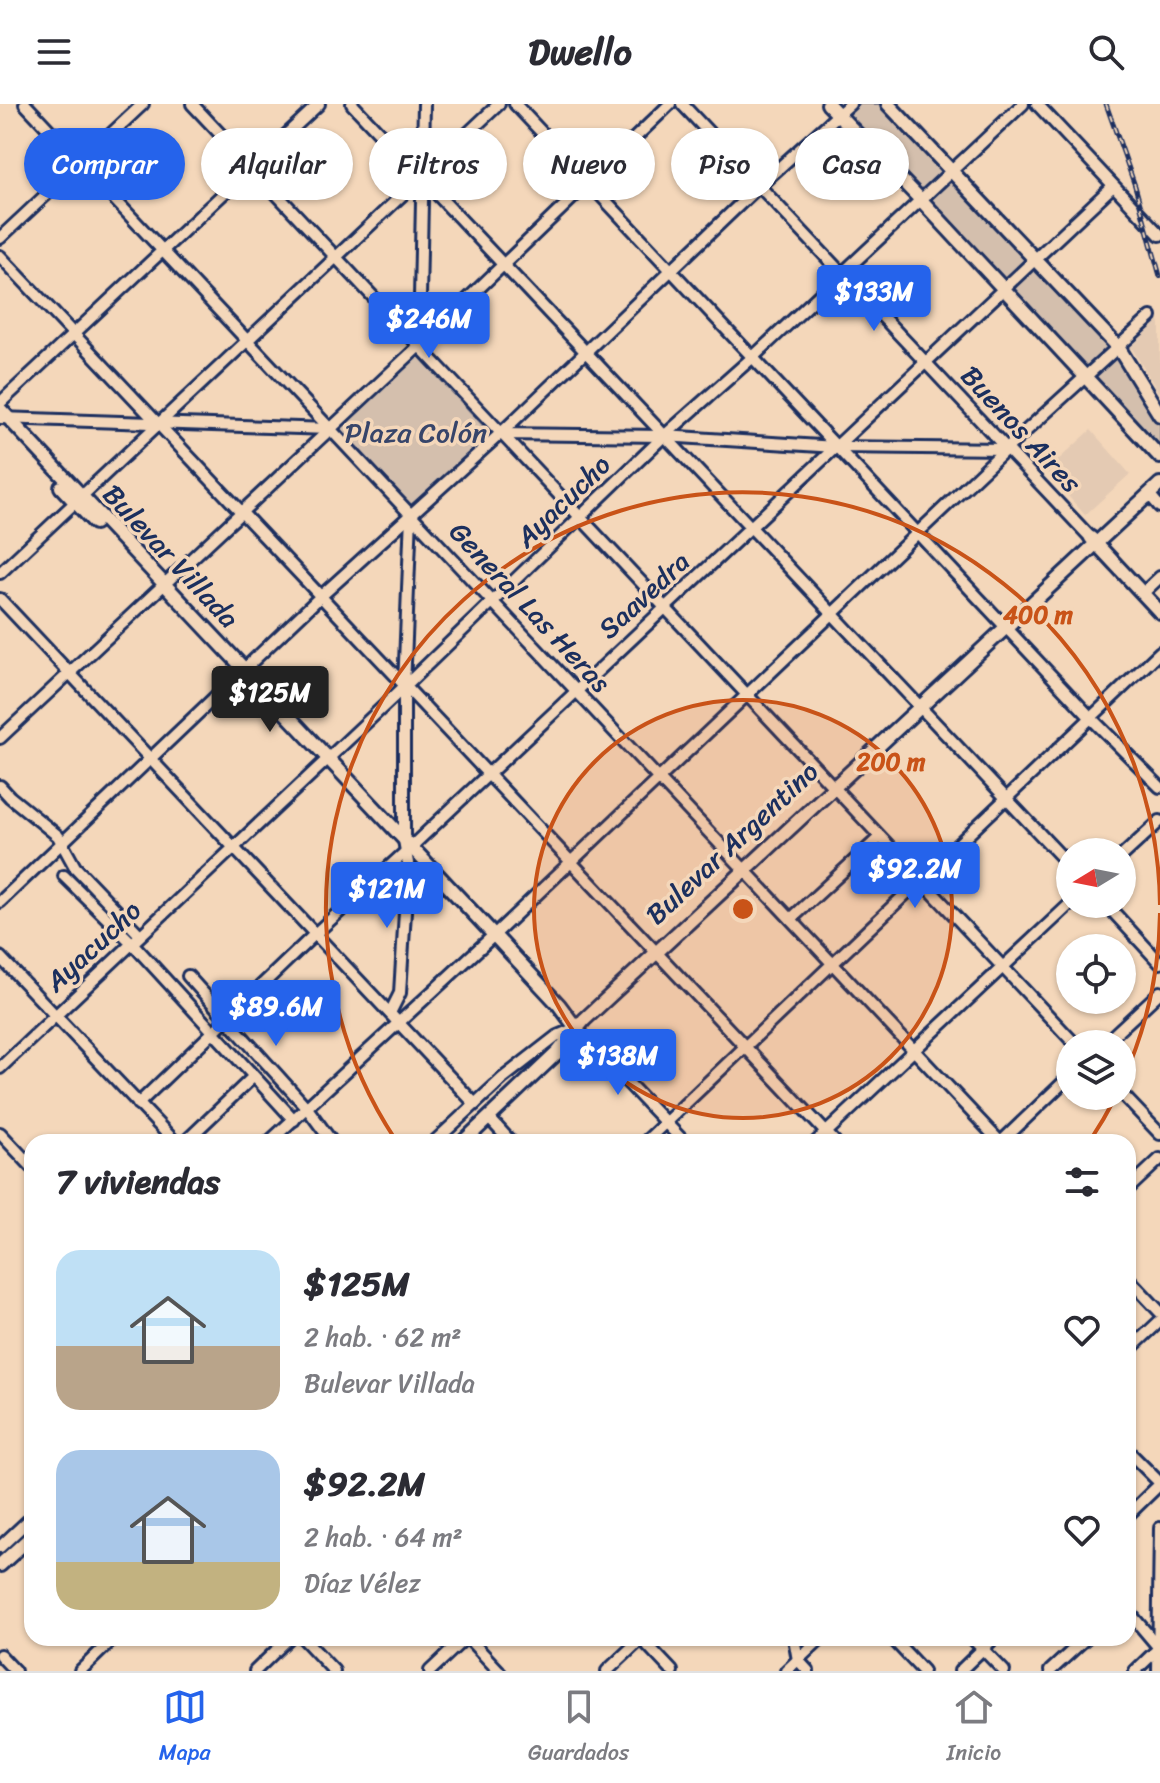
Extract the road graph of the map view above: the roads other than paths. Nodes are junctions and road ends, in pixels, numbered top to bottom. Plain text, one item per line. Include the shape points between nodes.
1 (25, 104) edge
2 (143, 104) edge
3 (192, 104) edge
4 (319, 104) edge
5 (352, 104) edge
6 (424, 104) edge
7 (499, 104) edge
8 (515, 104) edge
9 (670, 104) edge
10 (682, 104) edge
11 (828, 104) edge
12 (850, 104) edge
13 (888, 104) edge
14 (1023, 104) edge
15 (1037, 104) edge
16 (838, 115) junction
17 (48, 128) edge
18 (118, 128) edge
19 (214, 128) edge
20 (294, 128) edge
21 (375, 128) edge
22 (424, 128) edge
23 (474, 128) edge
24 (537, 128) edge
25 (645, 128) edge
26 (705, 128) edge
27 (779, 168) edge
28 (952, 170) junction
29 (1113, 186) junction
30 (41, 200) edge
31 (115, 200) edge
32 (218, 200) edge
33 (282, 200) edge
34 (398, 200) edge
35 (422, 200) edge
36 (444, 200) edge
37 (571, 200) edge
38 (605, 200) edge
39 (745, 200) edge
40 (772, 200) edge
41 (921, 200) junction
42 (1160, 235) edge
43 (0, 238) edge
44 (163, 251) junction
45 (0, 256) edge
46 (335, 257) junction
47 (1035, 259) junction
48 (502, 264) junction
49 (672, 271) junction
50 (842, 274) junction
51 (1004, 289) junction
52 (1151, 317) dead end
53 (74, 335) junction
54 (247, 340) junction
55 (419, 346) junction
56 (1118, 347) junction
57 (586, 352) junction
58 (753, 357) junction
59 (926, 363) junction
60 (1086, 377) junction
61 (2, 414) edge
62 (1160, 415) edge
63 (157, 424) junction
64 (330, 429) junction
65 (500, 434) junction
66 (664, 436) junction
67 (836, 447) junction
68 (1006, 449) junction
69 (1159, 454) edge
70 (1160, 473) edge
71 (1160, 484) edge
72 (1149, 494) junction
73 (78, 499) junction
74 (1160, 507) edge
75 (240, 512) junction
76 (411, 515) junction
77 (580, 517) junction
78 (750, 528) junction
79 (919, 535) junction
80 (1093, 541) junction
81 (0, 573) edge
82 (1160, 577) edge
83 (161, 586) junction
84 (1143, 593) junction
85 (320, 597) junction
86 (0, 599) edge
87 (493, 602) junction
88 (665, 608) junction
89 (1160, 612) edge
90 (832, 614) junction
91 (1003, 625) junction
92 (1160, 652) edge
93 (242, 672) junction
94 (68, 673) junction
95 (404, 687) junction
96 (577, 691) junction
97 (747, 695) junction
98 (918, 706) junction
99 (1091, 718) junction
100 (0, 738) edge
101 (152, 760) junction
102 (325, 761) junction
103 (488, 775) junction
104 (659, 779) junction
105 (0, 786) edge
106 (832, 786) junction
107 (1160, 787) edge
108 (1007, 799) junction
109 (1160, 821) edge
110 (880, 837) junction
111 (1136, 843) edge
112 (63, 844) junction
113 (407, 846) junction
114 (236, 847) junction
115 (1056, 851) edge
116 (570, 862) junction
117 (744, 869) junction
118 (64, 876) dead end
119 (922, 880) junction
120 (0, 902) edge
121 (1056, 917) edge
122 (1119, 918) edge
123 (791, 919) junction
124 (316, 933) junction
125 (491, 937) junction
126 (136, 939) junction
127 (655, 952) junction
128 (0, 957) edge
129 (833, 963) junction
130 (1160, 963) edge
131 (1003, 967) junction
132 (188, 976) dead end
133 (1160, 992) edge
134 (54, 1015) junction
135 (394, 1017) junction
136 (226, 1019) junction
137 (576, 1022) junction
138 (1062, 1030) edge
139 (1119, 1030) edge
140 (213, 1032) junction
141 (744, 1047) junction
142 (914, 1050) junction
143 (0, 1068) edge
144 (517, 1069) junction
145 (253, 1077) junction
146 (529, 1080) junction
147 (1056, 1089) edge
148 (138, 1104) junction
149 (475, 1104) junction
150 (307, 1108) junction
151 (1136, 1109) edge
152 (489, 1118) junction
153 (294, 1120) junction
154 (666, 1123) junction
155 (826, 1132) joint
156 (0, 1133) edge
157 (167, 1134) edge
158 (193, 1134) edge
159 (278, 1134) edge
160 (328, 1134) edge
161 (443, 1134) edge
162 (472, 1134) edge
163 (504, 1134) edge
164 (654, 1134) edge
165 (676, 1134) edge
166 (993, 1134) edge
167 (1009, 1134) edge
168 (1160, 1134) edge
169 (24, 1158) edge
170 (1160, 1159) edge
171 (1136, 1182) edge
172 (1136, 1286) edge
173 (1160, 1312) edge
174 (1160, 1321) edge
175 (1136, 1344) edge
176 (1136, 1459) edge
177 (1160, 1484) edge
178 (1136, 1507) edge
179 (24, 1524) edge
180 (1160, 1528) edge
181 (24, 1543) edge
182 (0, 1547) edge
183 (0, 1565) edge
184 (1136, 1620) edge
185 (106, 1646) edge
186 (281, 1646) edge
187 (311, 1646) edge
188 (458, 1646) edge
189 (475, 1646) edge
190 (633, 1646) edge
191 (649, 1646) edge
192 (795, 1646) edge
193 (813, 1646) edge
194 (900, 1646) edge
195 (980, 1646) edge
196 (986, 1646) edge
197 (1077, 1646) edge
198 (1160, 1648) edge
199 (983, 1649) junction
200 (0, 1655) edge
201 (798, 1660) junction
202 (15, 1671) edge
203 (80, 1671) edge
204 (255, 1671) edge
205 (334, 1671) edge
206 (430, 1671) edge
207 (499, 1671) edge
208 (607, 1671) edge
209 (672, 1671) edge
210 (786, 1671) edge
211 (808, 1671) edge
212 (923, 1671) edge
213 (960, 1671) edge
214 (1004, 1671) edge
215 (1050, 1671) edge
216 (1135, 1671) edge
217 (1158, 1671) edge

1 - 17 street, General Las Heras
2 - 18 street
3 - 19 street
4 - 20 street
5 - 21 street
6 - 22 street
7 - 23 street
8 - 24 street
9 - 25 street
10 - 26 street, Buenos Aires
11 - 16 main road
12 - 16 street
13 - 28 main road
14 - 28 street, Ayacucho
15 - 29 street
16 - 27 street
16 - 41 main road
28 - 41 street, Ayacucho
28 - 47 main road
29 - 42 street
29 - 47 street, Saavedra
30 - 43 street
31 - 44 street, General Las Heras
32 - 44 street
33 - 46 street
34 - 46 street
35 - 55 street
36 - 48 street
37 - 48 street
38 - 49 street
39 - 49 street
40 - 50 street, Buenos Aires
41 - 50 street, Ayacucho
41 - 51 main road
44 - 53 street
44 - 54 street, General Las Heras
45 - 53 street
46 - 54 street
46 - 55 street
47 - 51 street, Saavedra
47 - 56 main road
48 - 55 street
48 - 57 street
49 - 57 street
49 - 58 street
50 - 58 street, Ayacucho
50 - 59 street, Buenos Aires
51 - 59 street, Saavedra
51 - 60 main road
52 - 56 street
53 - 61 street
53 - 63 street
54 - 63 street
54 - 64 street, General Las Heras
55 - 64 street
55 - 65 street
56 - 60 street
56 - 62 main road
57 - 65 street
57 - 66 street
58 - 66 street, Ayacucho
58 - 67 street
59 - 67 street, Saavedra
59 - 68 street, Buenos Aires
60 - 68 street
60 - 69 main road
61 - 63 street
61 - 73 main road, Bulevar Villada
63 - 64 street
63 - 73 street
63 - 75 street
64 - 75 street
64 - 76 street, General Las Heras
65 - 66 street
65 - 76 street
65 - 77 street
66 - 67 street
66 - 77 street, Ayacucho
66 - 78 street
67 - 68 street
67 - 78 street, Saavedra
67 - 79 street
68 - 79 street
68 - 80 street, Buenos Aires
70 - 80 main road, Bulevar Argentino
71 - 72 main road, Bulevar Argentino
72 - 74 street
72 - 80 main road, Bulevar Argentino
73 - 81 street
73 - 83 main road, Bulevar Villada
75 - 83 street
75 - 85 street
76 - 85 street
76 - 87 street, General Las Heras
76 - 95 street
77 - 87 street, Ayacucho
77 - 88 street
78 - 88 street, Saavedra
78 - 90 street
79 - 90 street
79 - 91 street
80 - 84 main road, Buenos Aires
80 - 91 main road, Bulevar Argentino
82 - 84 street
83 - 93 main road, Bulevar Villada
83 - 94 street
84 - 89 main road, Buenos Aires
85 - 93 street
85 - 95 street
86 - 94 street
87 - 95 street, Ayacucho
87 - 96 street, General Las Heras
88 - 96 street, Saavedra
88 - 97 street
90 - 97 street
90 - 98 street
91 - 98 main road, Bulevar Argentino
91 - 99 street
92 - 99 street
93 - 101 street
93 - 102 main road, Bulevar Villada
94 - 100 street
94 - 101 street
95 - 102 street, Ayacucho
95 - 103 street
95 - 113 street
96 - 103 street, Saavedra
96 - 104 street, General Las Heras
97 - 104 street
97 - 106 street
98 - 106 main road, Bulevar Argentino
98 - 108 street
99 - 107 street
99 - 108 street
101 - 112 street
101 - 114 street
102 - 113 main road, Bulevar Villada
102 - 114 street, Ayacucho
103 - 113 street, Saavedra
103 - 116 street
104 - 116 street
104 - 117 street, General Las Heras
105 - 112 street
106 - 110 street
106 - 117 main road, Bulevar Argentino
108 - 115 street
108 - 119 street
109 - 111 street
110 - 119 street
110 - 123 street
112 - 120 street
112 - 126 street via 75,867
113 - 124 street, Saavedra
113 - 125 main road, Bulevar Villada
113 - 135 street via 400,993
114 - 124 street
114 - 126 street, Ayacucho
116 - 125 street
116 - 127 street
117 - 123 street, General Las Heras
117 - 127 main road, Bulevar Argentino
118 - 126 street
119 - 129 street
119 - 131 street
121 - 131 street
122 - 130 street
123 - 129 street, General Las Heras
124 - 135 street
124 - 136 street, Saavedra
125 - 135 street
125 - 137 main road, Bulevar Villada via 554,1009
126 - 134 street, Ayacucho
126 - 140 street
127 - 137 main road, Bulevar Argentino
127 - 141 street
128 - 134 street
129 - 141 street
129 - 142 street, General Las Heras
131 - 138 street
131 - 142 street
132 - 136 street
133 - 139 street
134 - 143 street, Ayacucho
134 - 148 street
135 - 149 street
135 - 150 street
136 - 140 street, Saavedra
136 - 150 street
137 - 144 street
137 - 146 main road, Bulevar Argentino via 563,1047
137 - 154 street, Bulevar Villada
140 - 145 street
140 - 148 street, Saavedra
141 - 154 street
141 - 155 street
142 - 155 street
142 - 166 street, General Las Heras
144 - 146 street
144 - 149 street
145 - 153 street
145 - 158 street
146 - 152 main road, Bulevar Argentino
147 - 167 street
148 - 157 street
149 - 161 street
150 - 153 street
150 - 160 street
151 - 168 street
152 - 162 main road, Bulevar Argentino
152 - 163 street
153 - 159 street
154 - 164 street
154 - 165 street, Bulevar Villada
156 - 169 street
170 - 171 street
172 - 173 street
174 - 175 street
176 - 177 street
177 - 178 street
179 - 182 street
180 - 198 street
181 - 183 main road
184 - 198 street
185 - 203 street
186 - 204 street
187 - 205 street
188 - 206 street
189 - 207 street
190 - 208 street
191 - 209 street
192 - 201 street
193 - 201 street
194 - 212 street
195 - 199 street
196 - 199 street
197 - 215 street
198 - 216 street
198 - 217 street
199 - 213 street
199 - 214 street
200 - 202 street
201 - 210 street
201 - 211 street

